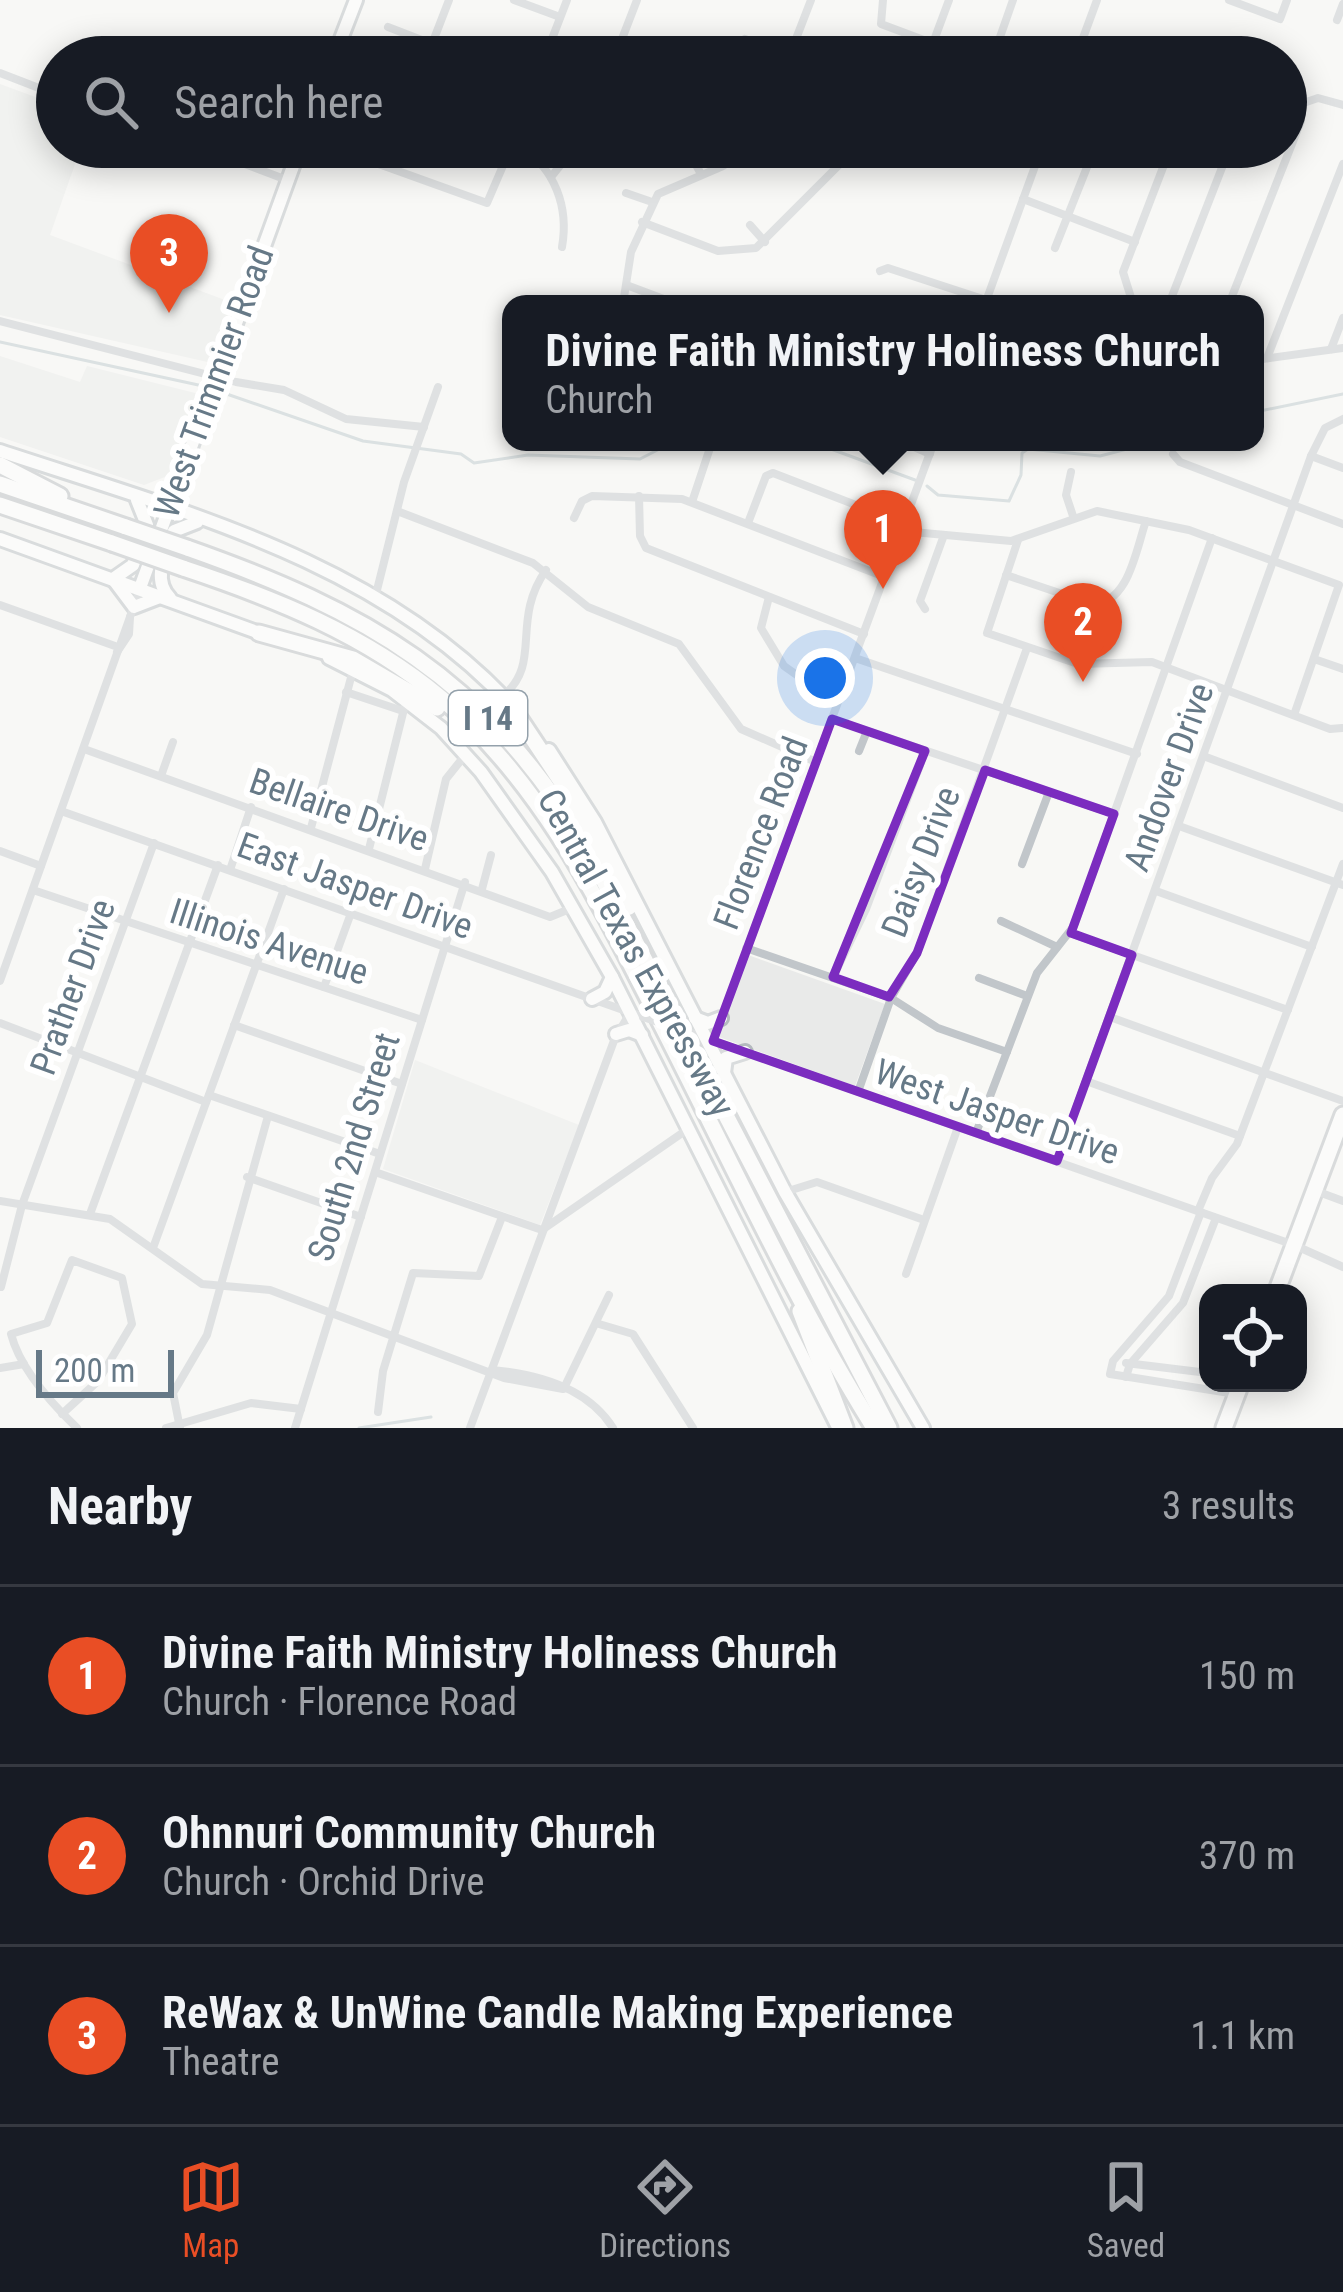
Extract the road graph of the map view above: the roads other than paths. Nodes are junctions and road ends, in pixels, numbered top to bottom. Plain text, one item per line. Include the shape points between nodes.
1 (356, 0) edge
2 (448, 0) edge
3 (514, 0) edge
4 (567, 0) edge
5 (637, 0) edge
6 (811, 0) edge
7 (883, 0) edge
8 (949, 0) edge
9 (1013, 0) edge
10 (1097, 0) edge
11 (1287, 0) edge
12 (1236, 1) edge
13 (1343, 4) edge
14 (560, 17) junction
15 (1337, 20) dead end
16 (388, 27) dead end
17 (342, 36) edge
18 (411, 36) edge
19 (435, 36) edge
20 (553, 36) edge
21 (624, 36) edge
22 (798, 36) edge
23 (916, 36) edge
24 (936, 36) edge
25 (1000, 36) edge
26 (1085, 36) edge
27 (0, 74) edge
28 (36, 87) edge
29 (1307, 102) edge
30 (1343, 105) edge
31 (1343, 164) edge
32 (255, 168) edge
33 (292, 168) edge
34 (389, 168) edge
35 (502, 168) edge
36 (542, 168) edge
37 (558, 168) edge
38 (698, 168) edge
39 (716, 168) edge
40 (837, 168) edge
41 (1034, 168) edge
42 (1086, 168) edge
43 (1164, 168) edge
44 (1222, 168) edge
45 (1283, 168) edge
46 (701, 174) junction
47 (551, 177) junction
48 (287, 180) junction
49 (626, 193) dead end
50 (1023, 199) junction
51 (652, 202) junction
52 (1067, 216) junction
53 (642, 222) junction
54 (750, 225) dead end
55 (765, 242) junction
56 (1135, 242) junction
57 (562, 247) dead end
58 (1055, 248) dead end
59 (880, 271) dead end
60 (629, 286) junction
61 (626, 295) edge
62 (652, 295) edge
63 (966, 295) edge
64 (989, 295) edge
65 (1130, 295) edge
66 (1172, 295) edge
67 (1233, 295) edge
68 (1343, 318) edge
69 (0, 321) edge
70 (1343, 348) edge
71 (1330, 351) junction
72 (1268, 358) junction
73 (1264, 359) edge
74 (217, 375) junction
75 (438, 387) dead end
76 (1342, 419) edge
77 (424, 427) junction
78 (0, 451) edge
79 (709, 451) edge
80 (923, 451) edge
81 (931, 451) edge
82 (930, 454) junction
83 (1173, 454) dead end
84 (1311, 456) junction
85 (0, 465) edge
86 (1343, 468) edge
87 (1071, 472) dead end
88 (0, 484) edge
89 (177, 485) junction
90 (639, 496) junction
91 (139, 500) junction
92 (692, 502) junction
93 (1294, 505) junction
94 (0, 507) edge
95 (168, 509) junction
96 (397, 511) junction
97 (1073, 516) junction
98 (574, 518) dead end
99 (105, 520) junction
100 (1146, 520) junction
101 (204, 523) junction
102 (748, 523) junction
103 (1343, 524) edge
104 (904, 528) junction
105 (944, 535) junction
106 (1212, 538) junction
107 (0, 539) edge
108 (1018, 540) junction
109 (1275, 562) junction
110 (546, 570) junction
111 (1006, 575) junction
112 (885, 577) junction
113 (113, 579) junction
114 (140, 588) junction
115 (376, 594) junction
116 (769, 597) junction
117 (170, 599) junction
118 (0, 605) edge
119 (925, 609) dead end
120 (132, 612) junction
121 (259, 632) junction
122 (864, 634) junction
123 (1028, 648) junction
124 (116, 653) junction
125 (855, 658) junction
126 (1314, 659) junction
127 (353, 668) junction
128 (1167, 668) junction
129 (1343, 669) edge
130 (801, 678) dead end
131 (1230, 691) junction
132 (346, 692) junction
133 (505, 698) junction
134 (404, 706) junction
135 (1006, 709) junction
136 (1294, 715) junction
137 (832, 719) junction
138 (1342, 728) edge
139 (867, 731) junction
140 (173, 742) dead end
141 (84, 748) junction
142 (860, 751) dead end
143 (925, 751) junction
144 (466, 754) junction
145 (1137, 754) junction
146 (1206, 757) junction
147 (816, 762) junction
148 (985, 770) junction
149 (161, 776) junction
150 (525, 784) junction
151 (1049, 792) junction
152 (251, 807) junction
153 (1343, 808) edge
154 (62, 811) junction
155 (1114, 814) junction
156 (1179, 826) junction
157 (311, 828) junction
158 (154, 843) junction
159 (369, 848) junction
160 (0, 850) edge
161 (491, 855) dead end
162 (1022, 864) dead end
163 (1343, 864) edge
164 (218, 865) junction
165 (41, 866) junction
166 (425, 868) junction
167 (230, 869) junction
168 (464, 882) junction
169 (1340, 884) edge
170 (284, 889) junction
171 (482, 889) junction
172 (33, 890) junction
173 (1156, 891) junction
174 (574, 907) junction
175 (351, 913) junction
176 (1000, 921) dead end
177 (126, 923) junction
178 (1070, 933) junction
179 (188, 946) junction
180 (445, 946) junction
181 (1057, 946) junction
182 (1312, 946) junction
183 (746, 948) junction
184 (1132, 955) junction
185 (255, 968) junction
186 (612, 977) junction
187 (833, 977) junction
188 (979, 978) dead end
189 (0, 979) edge
190 (324, 987) junction
191 (1028, 995) junction
192 (891, 998) junction
193 (592, 999) junction
194 (1288, 1010) junction
195 (673, 1014) junction
196 (637, 1015) junction
197 (1110, 1017) junction
198 (695, 1018) junction
199 (721, 1018) junction
200 (422, 1020) junction
201 (0, 1023) edge
202 (234, 1025) junction
203 (616, 1034) junction
204 (642, 1035) junction
205 (703, 1037) junction
206 (80, 1050) junction
207 (745, 1052) junction
208 (1007, 1052) junction
209 (1265, 1073) junction
210 (724, 1074) junction
211 (140, 1077) junction
212 (1086, 1081) junction
213 (402, 1084) junction
214 (858, 1092) junction
215 (207, 1098) junction
216 (1343, 1101) edge
217 (268, 1116) junction
218 (1341, 1126) edge
219 (958, 1127) junction
220 (690, 1128) junction
221 (976, 1133) junction
222 (1240, 1136) junction
223 (380, 1154) junction
224 (1057, 1161) junction
225 (375, 1172) junction
226 (248, 1178) junction
227 (1315, 1190) junction
228 (785, 1192) junction
229 (0, 1201) edge
230 (1343, 1201) edge
231 (22, 1204) junction
232 (1199, 1211) junction
233 (90, 1214) junction
234 (502, 1216) junction
235 (361, 1217) junction
236 (1216, 1218) junction
237 (924, 1220) junction
238 (542, 1230) junction
239 (1294, 1245) junction
240 (153, 1248) junction
241 (784, 1262) junction
242 (1343, 1267) edge
243 (906, 1274) dead end
244 (1279, 1284) edge
245 (1, 1287) edge
246 (221, 1287) junction
247 (609, 1295) dead end
248 (331, 1312) junction
249 (599, 1324) junction
250 (394, 1335) junction
251 (1113, 1361) junction
252 (24, 1364) junction
253 (1130, 1364) junction
254 (0, 1368) edge
255 (490, 1370) junction
256 (1199, 1372) edge
257 (1126, 1377) junction
258 (862, 1382) junction
259 (1199, 1385) edge
260 (563, 1389) junction
261 (1238, 1392) edge
262 (301, 1409) junction
263 (378, 1412) dead end
264 (62, 1414) junction
265 (612, 1425) edge
266 (179, 1426) edge
267 (77, 1428) edge
268 (166, 1428) edge
269 (296, 1428) edge
270 (470, 1428) edge
271 (600, 1428) edge
272 (692, 1428) edge
273 (842, 1428) edge
274 (874, 1428) edge
275 (889, 1428) edge
276 (899, 1428) edge
277 (923, 1428) edge
278 (1224, 1428) edge

1 - 17 main road
2 - 19 street
3 - 14 street
4 - 14 street
5 - 21 street
6 - 22 street
7 - 23 street via 878,21
8 - 24 street
9 - 25 street
10 - 26 street
11 - 12 street via 1280,19
13 - 15 street
14 - 20 street
16 - 18 street
27 - 28 street
29 - 30 street
31 - 72 street
32 - 48 street
33 - 48 main road, West Trimmier Road
34 - 35 street via 487,203
36 - 47 street
37 - 47 street
38 - 46 street
39 - 46 street
40 - 55 street
41 - 50 street
42 - 52 street
43 - 56 street
44 - 66 street
45 - 67 street
46 - 51 street
47 - 57 street via 564,215
48 - 74 main road, West Trimmier Road
49 - 51 street
50 - 52 street
50 - 64 street
51 - 53 street
52 - 56 street
52 - 58 street
53 - 55 street via 718,251 745,252
53 - 60 street
54 - 55 street
56 - 65 street via 1123,278
59 - 63 street
60 - 61 street
60 - 62 street
68 - 71 street
69 - 74 street
70 - 71 street
71 - 72 street
72 - 73 street
74 - 77 street via 284,390 346,419
74 - 89 main road, West Trimmier Road
75 - 77 street
76 - 84 street, Andover Drive via 1324,428
77 - 96 street
78 - 91 main road
79 - 92 street
80 - 82 street
81 - 82 street, Florence Road
82 - 104 street, Florence Road
83 - 93 street
84 - 86 street
84 - 93 street, Andover Drive
85 - 99 highway
87 - 97 street via 1066,495
88 - 99 highway, Central Texas Expressway / I 14
89 - 91 main road
89 - 95 main road, West Trimmier Road
89 - 101 main road
90 - 92 street
90 - 98 street via 586,498
90 - 116 street via 646,548
91 - 95 main road
91 - 113 main road via 147,525 133,566
92 - 102 street
93 - 103 street
93 - 109 street, Andover Drive
94 - 150 highway, Central Texas Expressway / I 14, bridge via 291,606 364,644 441,698
95 - 101 main road
95 - 114 main road, West Trimmier Road
96 - 110 street
96 - 115 street
97 - 100 street
97 - 108 street
99 - 195 highway, Central Texas Expressway / I 14, bridge via 271,577 364,621 469,699 557,800
100 - 106 street
100 - 111 street via 1120,591 1106,603
101 - 115 main road
101 - 117 main road via 174,531 160,580
102 - 104 street via 773,473
102 - 112 street
104 - 105 street
104 - 112 street, Florence Road
105 - 108 street
105 - 119 street via 920,601
106 - 109 street
106 - 128 street
107 - 113 main road
108 - 111 street
109 - 126 street via 1339,585
109 - 131 street, Andover Drive
110 - 133 street via 524,618 525,669
110 - 147 street via 588,607 680,644 741,729
111 - 123 street via 987,633
112 - 122 street, Florence Road
113 - 114 main road
113 - 120 main road
114 - 117 main road
114 - 120 street, West Trimmier Road
115 - 133 main road
116 - 122 street
116 - 130 street via 761,628
117 - 120 main road
117 - 121 main road
118 - 124 street
120 - 124 street, West Trimmier Road
120 - 124 street, West Trimmier Road
121 - 127 main road
121 - 150 highway via 388,677
122 - 125 street, Florence Road
123 - 128 street via 1078,664 1138,660
123 - 135 street, Daisy Drive
124 - 141 street, West Trimmier Road
125 - 135 street
125 - 137 street, Florence Road
126 - 129 street
126 - 136 street
127 - 132 street
127 - 134 main road
128 - 131 street
128 - 145 street
131 - 136 street
131 - 146 street, Andover Drive
132 - 134 street
132 - 157 street
133 - 195 highway via 578,807
133 - 198 main road via 595,822
134 - 144 main road
134 - 159 street
135 - 145 street
135 - 148 street, Daisy Drive
136 - 138 street
137 - 139 street
137 - 147 street, Florence Road
139 - 142 street
139 - 143 street
140 - 149 street
141 - 149 street, Bellaire Drive
141 - 154 street, West Trimmier Road
143 - 148 street
143 - 187 street
144 - 166 street via 448,773
144 - 174 main road
145 - 155 street
146 - 153 street
146 - 156 street, Andover Drive
147 - 183 street, Florence Road
148 - 151 street
148 - 192 street, Daisy Drive via 917,952
149 - 152 street, Bellaire Drive
150 - 241 highway, Central Texas Expressway / I 14 via 590,884
151 - 155 street
151 - 162 street
152 - 157 street, Bellaire Drive
152 - 167 street
154 - 158 street, East Jasper Drive
154 - 165 street, West Trimmier Road
155 - 178 street
156 - 169 street
156 - 173 street, Andover Drive
157 - 159 street, Bellaire Drive
158 - 164 street, East Jasper Drive
158 - 177 street, Prather Drive
159 - 166 street, Bellaire Drive
160 - 165 street
161 - 171 street
163 - 169 street
164 - 167 street, East Jasper Drive
164 - 179 street
165 - 172 street, West Trimmier Road
166 - 168 street, Bellaire Drive
167 - 170 street, East Jasper Drive
168 - 171 street, Bellaire Drive
168 - 180 street, South 2nd Street
169 - 182 street
170 - 175 street, East Jasper Drive
170 - 185 street
171 - 174 street, Bellaire Drive via 550,917
172 - 177 street, Illinois Avenue
172 - 189 street, West Trimmier Road
173 - 182 street
173 - 184 street, Andover Drive
174 - 186 main road
175 - 180 street, East Jasper Drive
175 - 190 street
176 - 181 street
177 - 179 street, Illinois Avenue
177 - 206 street, Prather Drive
178 - 181 street
178 - 184 street
179 - 185 street, Illinois Avenue
179 - 211 street
180 - 193 street, East Jasper Drive
180 - 200 street, South 2nd Street
181 - 191 street
182 - 194 street
183 - 187 street
183 - 199 street, Florence Road
184 - 194 street
184 - 197 street, Andover Drive
185 - 190 street, Illinois Avenue
185 - 202 street
186 - 193 main road
186 - 196 main road
187 - 192 street
188 - 191 street
190 - 200 street, Illinois Avenue
191 - 208 street
192 - 208 street via 940,1029
192 - 214 street, Daisy Drive
193 - 196 street, East Jasper Drive
194 - 209 street
195 - 258 highway, Central Texas Expressway / I 14
196 - 203 street
196 - 204 main road
196 - 205 street, West Jasper Drive, bridge
197 - 209 street
197 - 212 street, Andover Drive
198 - 199 main road
198 - 205 main road
199 - 205 street, Florence Road
200 - 213 street, South 2nd Street
201 - 206 street
202 - 213 street
202 - 215 street
203 - 204 main road
203 - 238 street
204 - 220 main road
205 - 207 street, West Jasper Drive
205 - 210 main road
206 - 211 street
206 - 231 street, Prather Drive
207 - 210 main road via 727,1058
207 - 214 street, West Jasper Drive
208 - 221 street
209 - 216 street
209 - 222 street
210 - 228 main road
211 - 215 street
211 - 233 street
212 - 222 street
212 - 224 street, Andover Drive
213 - 223 street, South 2nd Street
214 - 219 street, West Jasper Drive
215 - 217 street
215 - 240 street
217 - 223 street
217 - 226 street
218 - 227 highway
219 - 221 street, West Jasper Drive
219 - 237 street
220 - 238 street
220 - 273 main road
221 - 224 street, West Jasper Drive
222 - 232 street
223 - 225 street, South 2nd Street
224 - 232 street, West Jasper Drive
225 - 234 street
225 - 235 street, South 2nd Street
226 - 235 street
226 - 246 street
227 - 230 street
227 - 239 highway
228 - 237 street via 817,1182
228 - 277 main road
229 - 231 street
231 - 233 street
231 - 245 street, Prather Drive
232 - 236 street, West Jasper Drive
232 - 251 street via 1169,1296
233 - 240 street
234 - 238 street
234 - 250 street via 479,1276 413,1273
235 - 248 street, South 2nd Street
236 - 239 street, West Jasper Drive
236 - 253 street via 1183,1303
237 - 243 street
238 - 255 street
239 - 242 street, West Jasper Drive
239 - 244 highway
240 - 246 street via 195,1281
241 - 273 highway
241 - 274 highway, Central Texas Expressway / I 14
246 - 248 street via 270,1290
246 - 266 street via 207,1335 172,1393
247 - 249 street
248 - 250 street
248 - 262 street, South 2nd Street
249 - 260 street
249 - 272 street via 633,1334
250 - 255 street
250 - 263 street
251 - 253 street
251 - 257 street via 1110,1374
252 - 254 street
252 - 264 street
252 - 264 street via 11,1334 47,1323 72,1260 122,1278 132,1324 127,1340
253 - 256 street
253 - 257 street
255 - 260 street
255 - 270 street
257 - 259 street
258 - 275 highway, Central Texas Expressway / I 14
258 - 276 highway
260 - 265 street via 592,1402
261 - 278 highway
262 - 266 street via 251,1402
262 - 269 street, South 2nd Street
264 - 267 street
265 - 271 street
266 - 268 street

